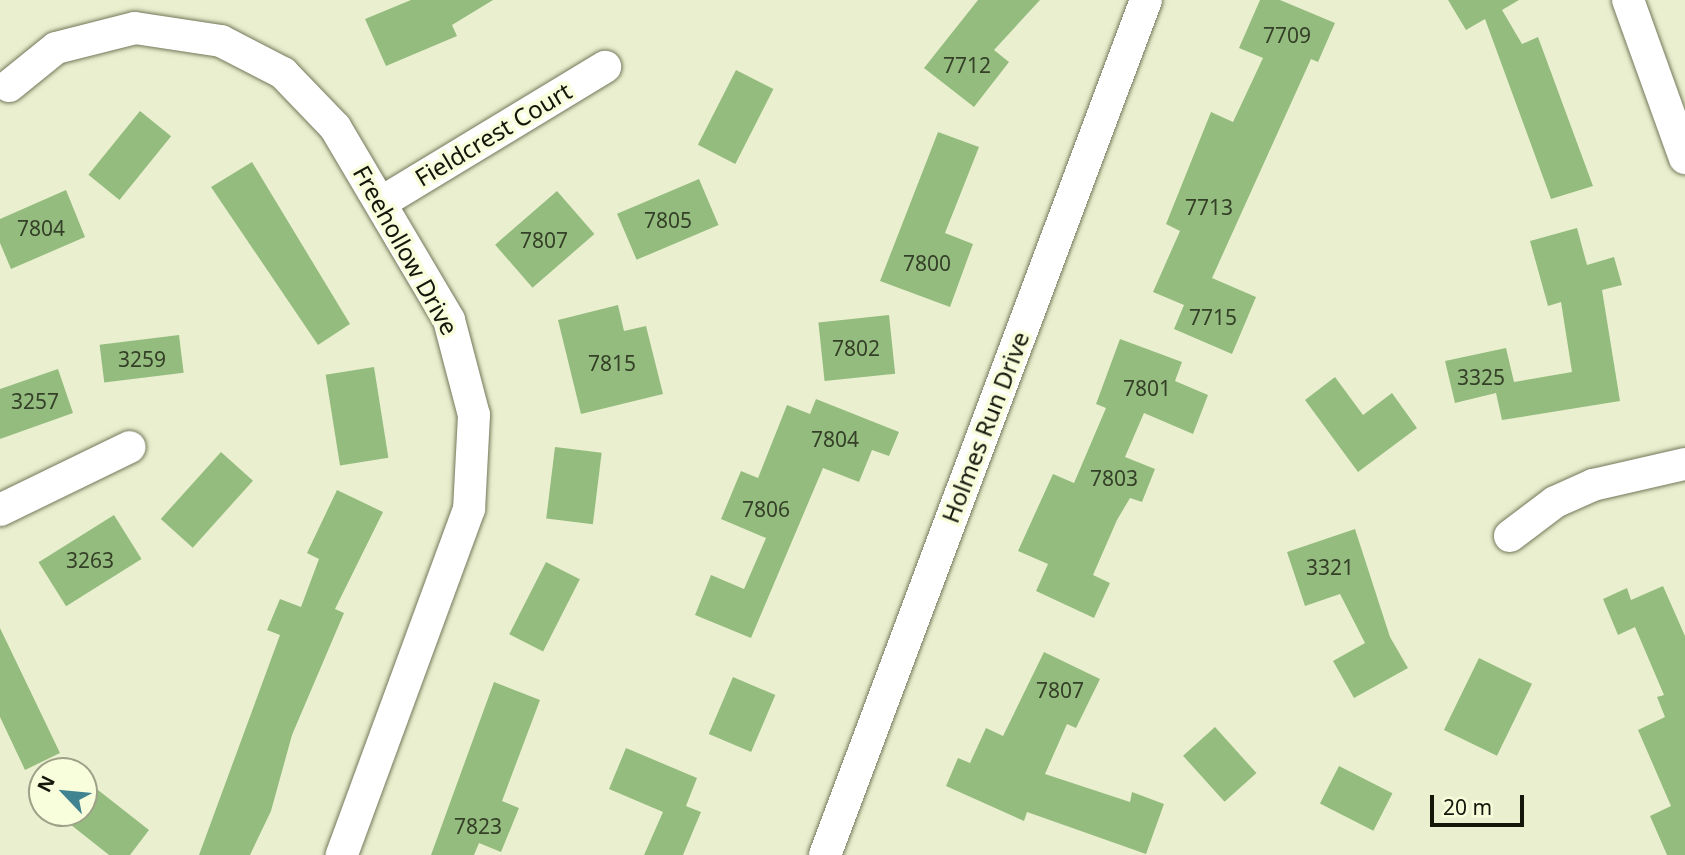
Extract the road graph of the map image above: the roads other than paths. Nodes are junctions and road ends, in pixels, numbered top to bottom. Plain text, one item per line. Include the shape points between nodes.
1 (1146, 0) edge
2 (1628, 0) edge
3 (606, 67) dead end
4 (9, 86) dead end
5 (1685, 158) edge
6 (382, 202) junction
7 (130, 447) dead end
8 (1685, 464) edge
9 (0, 510) edge
10 (1510, 536) dead end
11 (836, 852) edge
12 (342, 855) edge

1 - 11 street, Holmes Run Drive
2 - 5 street
3 - 6 street, Fieldcrest Court
4 - 6 street, Freehollow Drive via 56,48 89,35 157,29 221,41 283,73 305,92
6 - 12 street, Freehollow Drive via 449,320 464,364 474,415 474,477 444,586
7 - 9 street
8 - 10 street via 1593,485 1555,502

